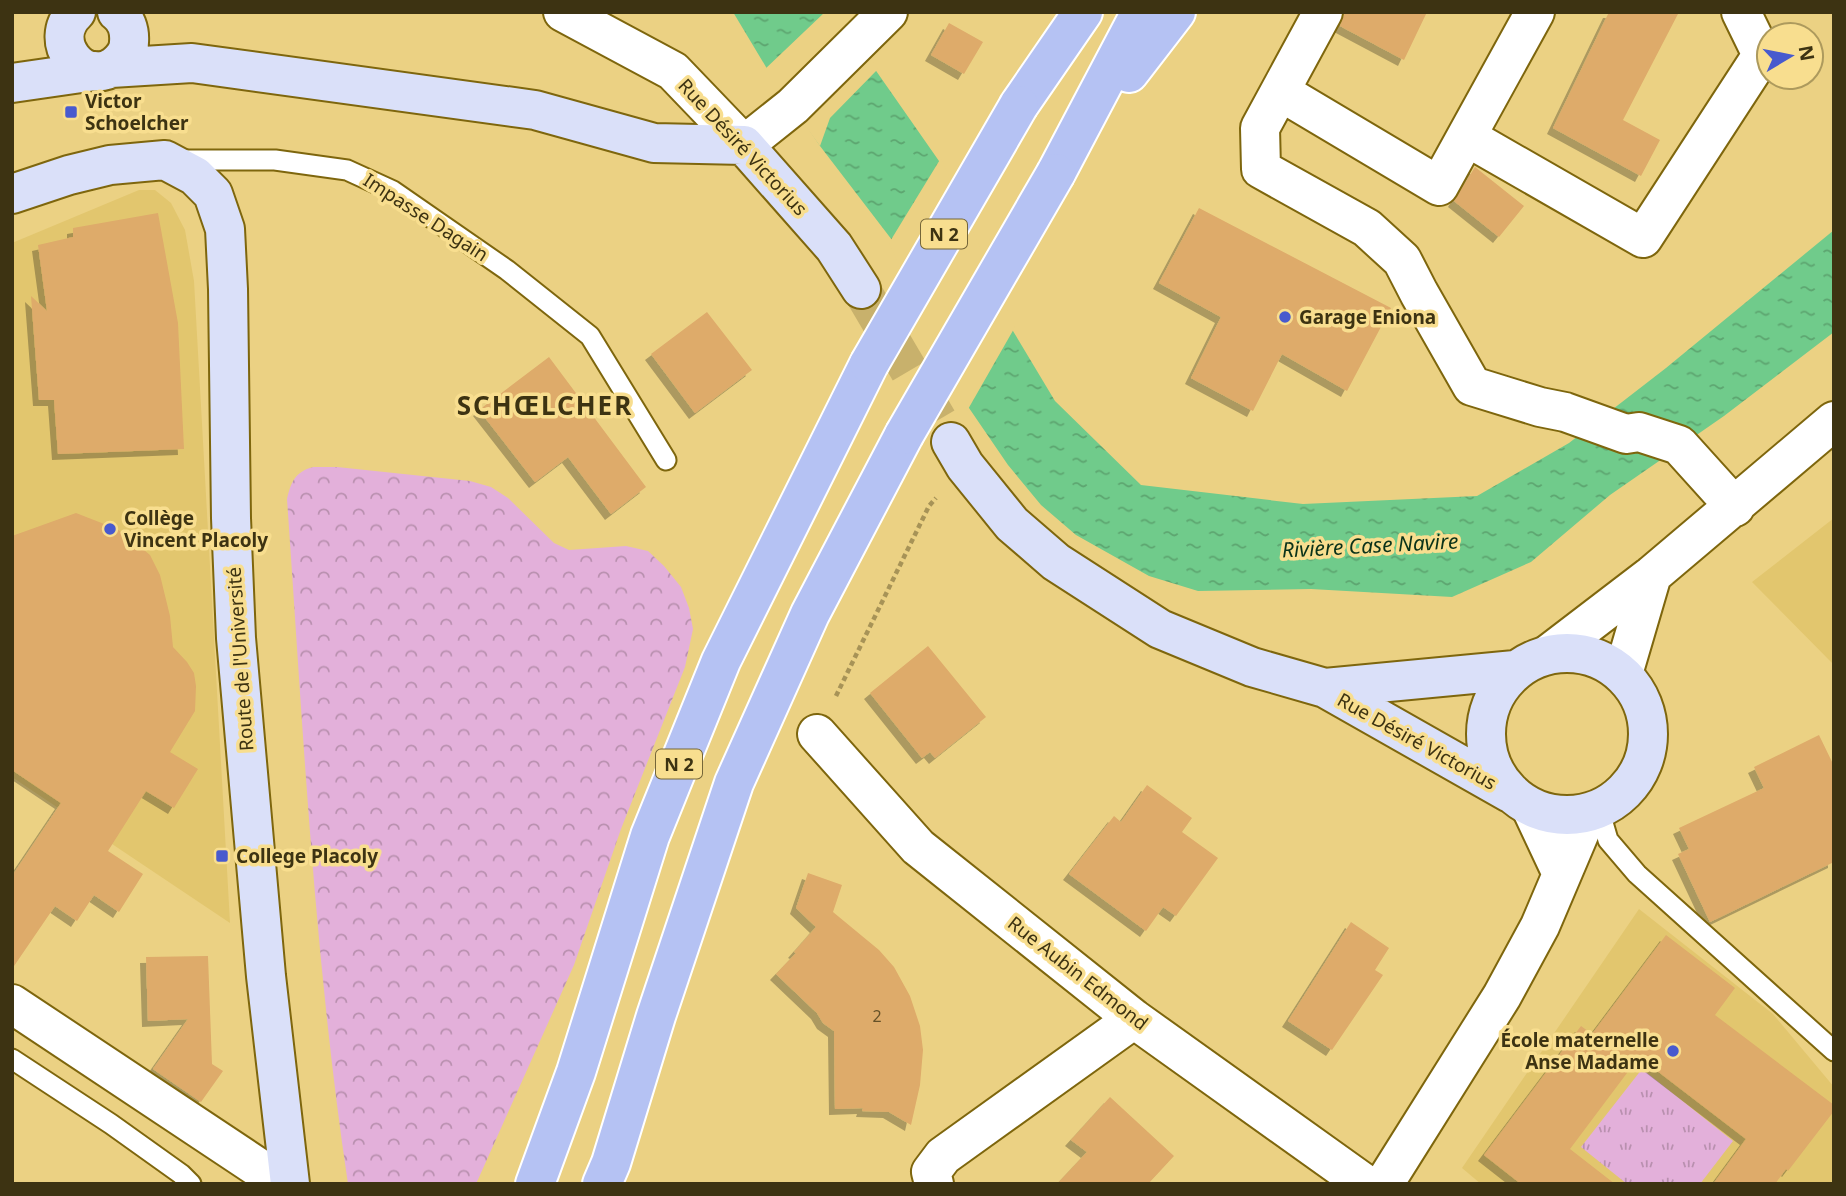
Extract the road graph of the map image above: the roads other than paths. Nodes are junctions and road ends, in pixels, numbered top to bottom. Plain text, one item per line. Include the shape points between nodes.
1 (563, 12) edge
2 (1067, 12) edge
3 (1083, 12) edge
4 (1141, 12) edge
5 (1175, 12) edge
6 (1323, 12) edge
7 (1535, 12) edge
8 (1741, 12) edge
9 (887, 15) edge
10 (70, 18) edge
11 (113, 47) edge
12 (12, 78) edge
13 (12, 83) edge
14 (1281, 92) junction
15 (1019, 105) junction
16 (1078, 133) junction
17 (1467, 137) junction
18 (744, 145) junction
19 (165, 160) junction
20 (12, 194) edge
21 (861, 289) tunnel mouth
22 (1834, 421) edge
23 (958, 454) tunnel mouth
24 (666, 460) dead end
25 (1735, 507) junction
26 (1652, 575) junction
27 (1550, 653) junction
28 (1515, 670) junction
29 (1623, 674) junction
30 (1325, 688) junction
31 (817, 734) road end
32 (1520, 800) junction
33 (1594, 811) junction
34 (1562, 874) junction
35 (12, 1004) edge
36 (1134, 1019) junction
37 (1834, 1051) edge
38 (12, 1059) edge
39 (191, 1184) edge
40 (283, 1184) edge
41 (290, 1184) edge
42 (535, 1184) edge
43 (602, 1184) edge
44 (934, 1184) edge
45 (1365, 1184) edge
46 (1384, 1184) edge

1 - 18 street, Rue Désiré Victorius via 673,71
2 - 15 main road
3 - 15 main road, N 2
4 - 16 main road
5 - 16 main road
6 - 14 street
7 - 17 street
8 - 17 street via 1762,55 1643,238
9 - 18 street via 793,106
10 - 11 street via 68,53 75,62 84,68
10 - 12 street
11 - 13 street
11 - 18 street via 192,63 535,110 654,143
14 - 17 street via 1440,186
14 - 25 street via 1260,128 1261,169 1367,228 1402,260 1472,386 1626,434 1639,432 1679,445
15 - 42 main road, N 2, bridge via 869,364 721,661 650,836 576,1072
16 - 43 main road, bridge via 904,435 810,614 734,783
18 - 21 street, Rue Désiré Victorius via 834,247
19 - 20 street, Impasse Dagain via 110,165
19 - 24 lane, Impasse Dagain via 275,160 354,171 393,191 507,270 590,336
19 - 41 street, Route de l'Université via 195,176 213,194 225,229 236,638
22 - 25 street
23 - 30 street, Rue Désiré Victorius via 1012,524 1056,562 1160,629 1252,667
25 - 26 street
26 - 27 street
26 - 29 street
27 - 28 street
27 - 29 street via 1577,652 1602,660
28 - 30 street, Rue Désiré Victorius
28 - 32 street via 1496,691 1486,717 1486,744 1494,771
29 - 33 street via 1638,694 1647,718 1648,742 1642,766 1629,786
30 - 32 street, Rue Désiré Victorius
31 - 36 street, Rue Aubin Edmond via 918,847
32 - 33 street via 1549,814
32 - 34 street
33 - 34 street
33 - 37 lane via 1608,841 1637,874
34 - 46 street via 1502,996
35 - 40 street
36 - 44 street via 943,1156 931,1172
36 - 45 street, Rue Aubin Edmond
38 - 39 lane

